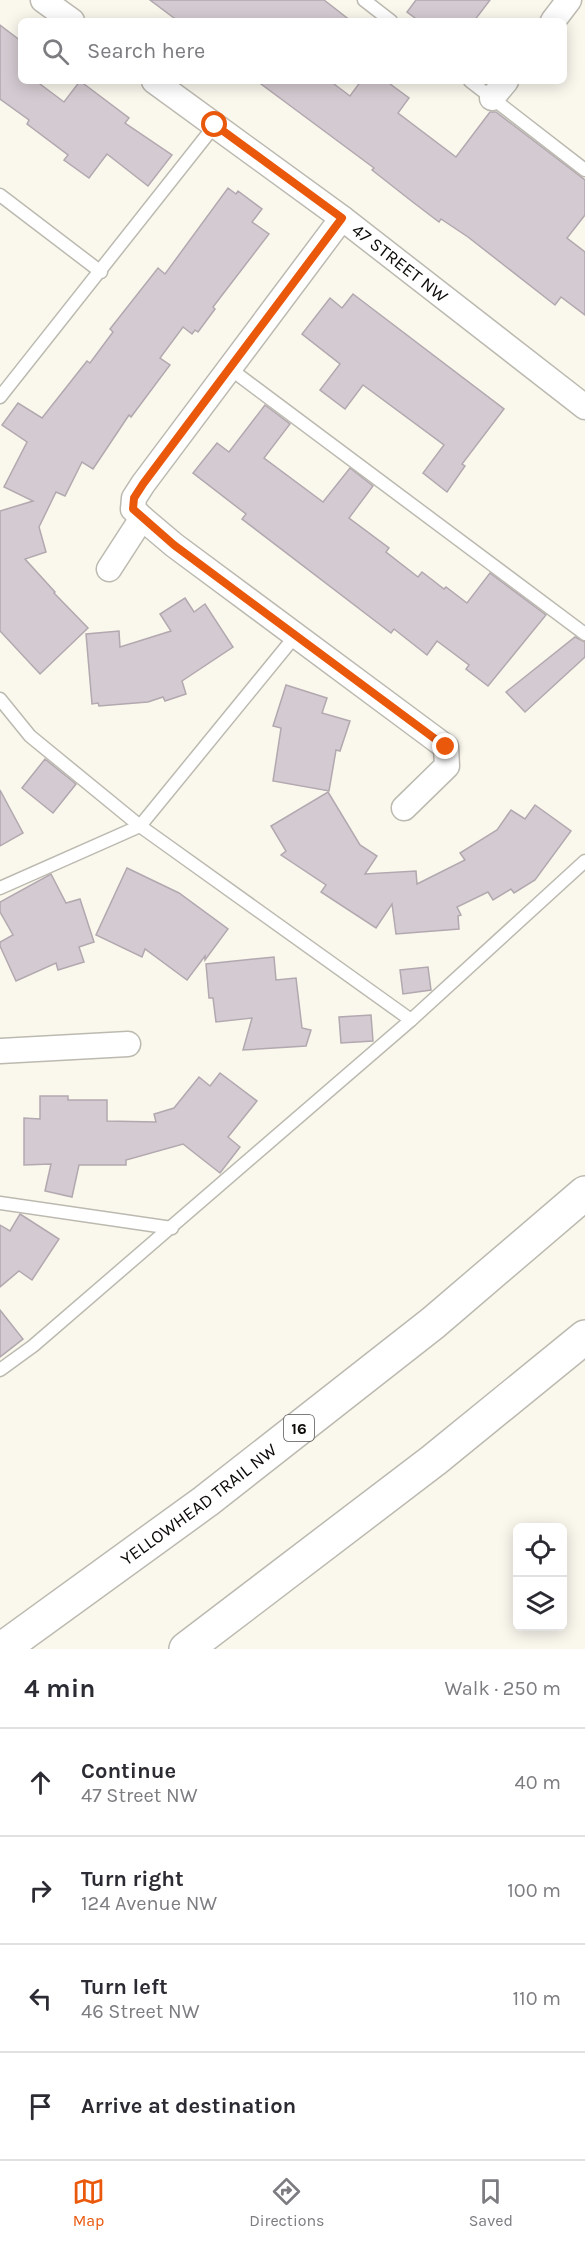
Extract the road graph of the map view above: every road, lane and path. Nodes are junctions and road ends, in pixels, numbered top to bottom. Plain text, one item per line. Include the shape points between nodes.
1 (43, 0) edge
2 (364, 0) edge
3 (569, 0) edge
4 (68, 18) edge
5 (387, 18) edge
6 (555, 18) edge
7 (158, 84) edge
8 (480, 84) edge
9 (499, 90) edge
10 (215, 125) junction
11 (585, 170) edge
12 (0, 195) edge
13 (342, 218) junction
14 (101, 272) junction
15 (229, 368) junction
16 (0, 397) edge
17 (585, 407) edge
18 (142, 518) junction
19 (109, 569) dead end
20 (296, 634) junction
21 (585, 634) edge
22 (0, 699) edge
23 (404, 808) dead end
24 (140, 826) junction
25 (585, 861) edge
26 (0, 888) edge
27 (411, 1020) junction
28 (128, 1044) dead end
29 (0, 1051) edge
30 (585, 1193) edge
31 (0, 1203) edge
32 (172, 1228) junction
33 (585, 1337) edge
34 (0, 1370) edge
35 (2, 1649) edge
36 (186, 1649) edge

1 - 4 street
2 - 5 lane
3 - 6 street
7 - 10 street, 47 STREET NW
8 - 9 lane
9 - 11 lane
10 - 13 street, 47 STREET NW
10 - 14 lane
12 - 14 lane
13 - 15 street
13 - 17 street, 47 STREET NW
14 - 16 lane
15 - 18 street via 134,498 133,509
15 - 21 lane
18 - 19 street
18 - 20 street
20 - 23 street via 446,747 447,766
20 - 24 lane
22 - 24 lane via 30,736
24 - 26 lane
24 - 27 lane
25 - 27 lane
27 - 32 lane
28 - 29 street
30 - 35 highway, YELLOWHEAD TRAIL NW / 16 via 434,1323 206,1502
31 - 32 lane
32 - 34 lane
33 - 36 highway via 434,1460

